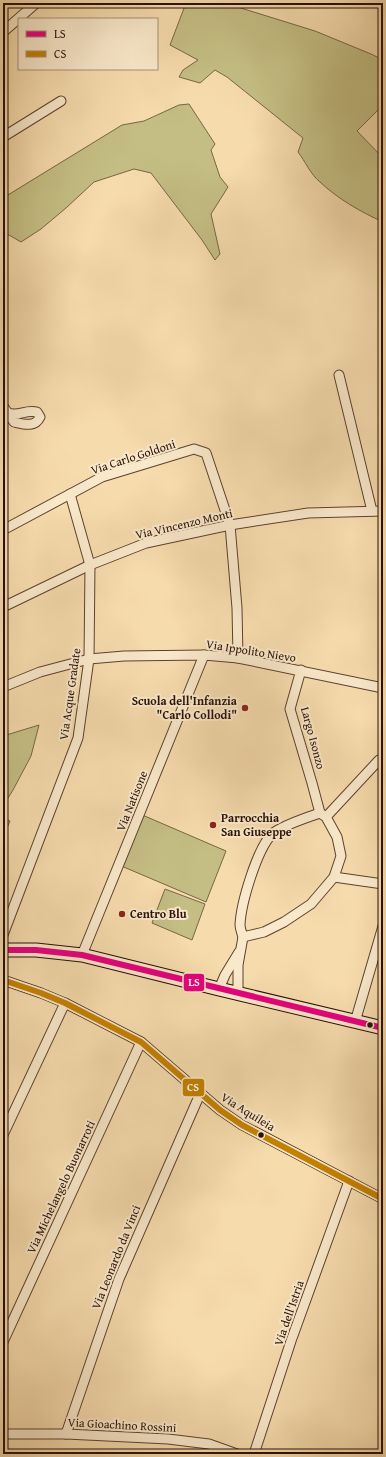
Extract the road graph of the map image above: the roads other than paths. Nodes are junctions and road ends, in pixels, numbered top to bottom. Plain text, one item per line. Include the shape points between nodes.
1 (35, 4) edge
2 (22, 18) edge
3 (17, 23) edge
4 (3, 32) edge
5 (61, 101) dead end
6 (3, 137) edge
7 (339, 375) dead end
8 (70, 494) junction
9 (372, 511) junction
10 (383, 511) edge
11 (230, 525) junction
12 (3, 530) edge
13 (90, 566) junction
14 (3, 607) edge
15 (204, 655) junction
16 (238, 658) junction
17 (89, 659) junction
18 (301, 670) junction
19 (3, 687) edge
20 (383, 688) edge
21 (379, 760) dead end
22 (323, 815) junction
23 (334, 877) junction
24 (383, 884) edge
25 (383, 926) edge
26 (3, 935) edge
27 (243, 937) junction
28 (3, 950) edge
29 (240, 950) junction
30 (82, 955) junction
31 (374, 957) junction
32 (383, 960) edge
33 (3, 980) edge
34 (219, 989) junction
35 (238, 994) junction
36 (65, 1003) junction
37 (355, 1022) junction
38 (383, 1028) edge
39 (141, 1042) junction
40 (200, 1094) junction
41 (3, 1135) edge
42 (349, 1181) junction
43 (383, 1199) edge
44 (6, 1325) edge
45 (3, 1342) edge
46 (3, 1434) edge
47 (66, 1434) junction
48 (237, 1454) edge
49 (254, 1454) edge

1 - 2 street
3 - 4 street
5 - 6 street
7 - 9 street
8 - 11 street, Via Carlo Goldoni via 102,477 194,449 206,454
8 - 12 street, Via Carlo Goldoni
8 - 13 street, Via Acque Gradate
9 - 10 street, Via Vincenzo Monti
9 - 11 street, Via Vincenzo Monti via 308,513
11 - 13 street, Via Vincenzo Monti via 146,543
11 - 16 street, Via Carlo Goldoni via 237,608
13 - 14 street, Via Vincenzo Monti
13 - 17 street, Via Acque Gradate
15 - 16 street, Via Ippolito Nievo
15 - 17 street, Via Ippolito Nievo
15 - 30 street, Via Natisone
16 - 18 street, Via Ippolito Nievo
17 - 19 street, Via Ippolito Nievo via 40,672
17 - 26 street, Via Acque Gradate via 78,738
18 - 20 street, Via Ippolito Nievo
18 - 22 street, Largo Isonzo via 290,709
21 - 22 street
22 - 23 street, Largo Isonzo via 338,837 341,856
22 - 27 street via 300,820 273,833 263,845 250,876 240,927
23 - 24 street
23 - 27 street, Largo Isonzo via 311,904 290,918 264,932
25 - 31 street
27 - 29 street
28 - 30 street via 36,950
29 - 34 street via 224,975
29 - 35 street
30 - 34 street
31 - 32 street
31 - 37 street
33 - 36 street, Via Aquileia
34 - 35 street
35 - 37 street
36 - 39 street, Via Aquileia
36 - 41 street
37 - 38 street
39 - 40 street, Via Aquileia
39 - 44 street, Via Michelangelo Buonarroti
40 - 42 street, Via Aquileia via 242,1125
40 - 47 street, Via Leonardo da Vinci via 119,1279
42 - 43 street, Via Aquileia
42 - 49 street, Via dell'Istria via 291,1341
44 - 45 street, Via Michelangelo Buonarroti
46 - 47 street, Via Gioachino Rossini
47 - 48 street, Via Gioachino Rossini via 168,1439 209,1444

